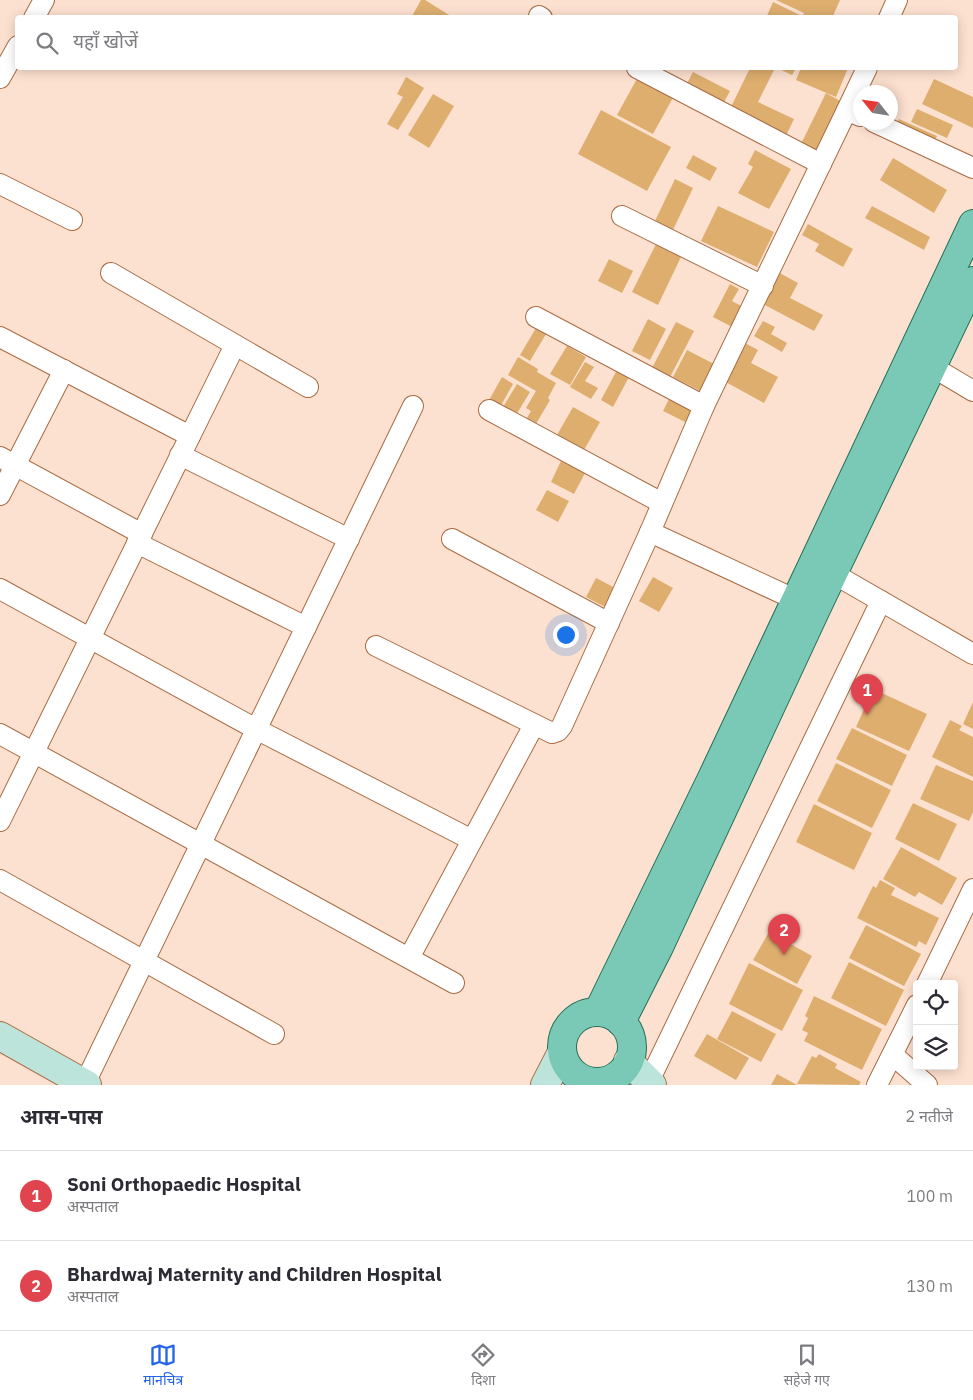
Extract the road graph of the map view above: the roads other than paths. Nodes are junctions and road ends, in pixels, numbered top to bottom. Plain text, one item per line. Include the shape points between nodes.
1 (44, 0) edge
2 (897, 0) edge
3 (36, 15) edge
4 (890, 15) edge
5 (15, 51) edge
6 (641, 70) edge
7 (865, 70) edge
8 (0, 78) edge
9 (861, 85) edge
10 (853, 115) edge
11 (891, 130) edge
12 (821, 164) junction
13 (973, 168) edge
14 (0, 184) edge
15 (622, 216) dead end
16 (72, 220) dead end
17 (973, 224) edge
18 (111, 273) dead end
19 (973, 281) edge
20 (762, 286) junction
21 (536, 317) dead end
22 (0, 337) edge
23 (235, 345) junction
24 (922, 360) junction
25 (64, 370) junction
26 (308, 387) dead end
27 (973, 390) edge
28 (413, 406) dead end
29 (704, 406) junction
30 (489, 410) dead end
31 (190, 436) junction
32 (180, 456) junction
33 (8, 461) edge
34 (0, 495) edge
35 (662, 503) junction
36 (650, 532) junction
37 (139, 538) junction
38 (349, 539) junction
39 (452, 539) dead end
40 (834, 574) junction
41 (0, 589) edge
42 (881, 601) junction
43 (806, 605) junction
44 (609, 623) junction
45 (306, 626) junction
46 (90, 638) junction
47 (376, 646) dead end
48 (973, 654) edge
49 (534, 725) junction
50 (256, 730) junction
51 (0, 734) edge
52 (34, 753) junction
53 (0, 821) edge
54 (472, 840) junction
55 (201, 844) junction
56 (0, 880) edge
57 (973, 889) edge
58 (409, 958) junction
59 (144, 961) junction
60 (929, 980) edge
61 (454, 983) dead end
62 (913, 1013) edge
63 (610, 1017) junction
64 (274, 1034) dead end
65 (0, 1036) edge
66 (892, 1055) junction
67 (628, 1061) junction
68 (565, 1069) edge
69 (650, 1083) edge
70 (85, 1084) edge
71 (596, 1084) edge
72 (545, 1085) edge
73 (877, 1085) edge
74 (926, 1085) edge

1 - 3 street
2 - 4 street
5 - 8 street
6 - 12 street
7 - 9 street
10 - 12 street
11 - 13 street
12 - 20 street
14 - 16 street
15 - 20 street
17 - 24 main road
18 - 23 street
19 - 24 main road
20 - 29 street
21 - 29 street
22 - 25 street
23 - 26 street
23 - 31 street
24 - 27 street
24 - 40 main road
24 - 43 main road
25 - 31 street
25 - 33 street
28 - 38 street
29 - 35 street
30 - 35 street
31 - 32 street
32 - 37 street
32 - 38 street
33 - 34 street
33 - 37 street
35 - 36 street
36 - 43 street
36 - 44 street
37 - 45 street
37 - 46 street
38 - 45 street
39 - 44 street
40 - 42 street
40 - 43 main road
41 - 46 street
42 - 48 street
42 - 69 street
43 - 63 main road via 711,780
44 - 49 street via 558,732 552,733
45 - 50 street
46 - 50 street
46 - 52 street
47 - 49 street
49 - 54 street
50 - 54 street
50 - 55 street
51 - 52 street
52 - 53 street
52 - 55 street
54 - 58 street
55 - 58 street
55 - 59 street
56 - 59 street
57 - 60 street
58 - 61 street
59 - 64 street
59 - 70 street
62 - 66 street
63 - 67 main road via 630,1035
63 - 68 main road via 578,1018 569,1027 563,1039
65 - 70 street
66 - 73 street
66 - 74 street
67 - 69 street
67 - 71 main road via 610,1080
68 - 71 main road
68 - 72 street

